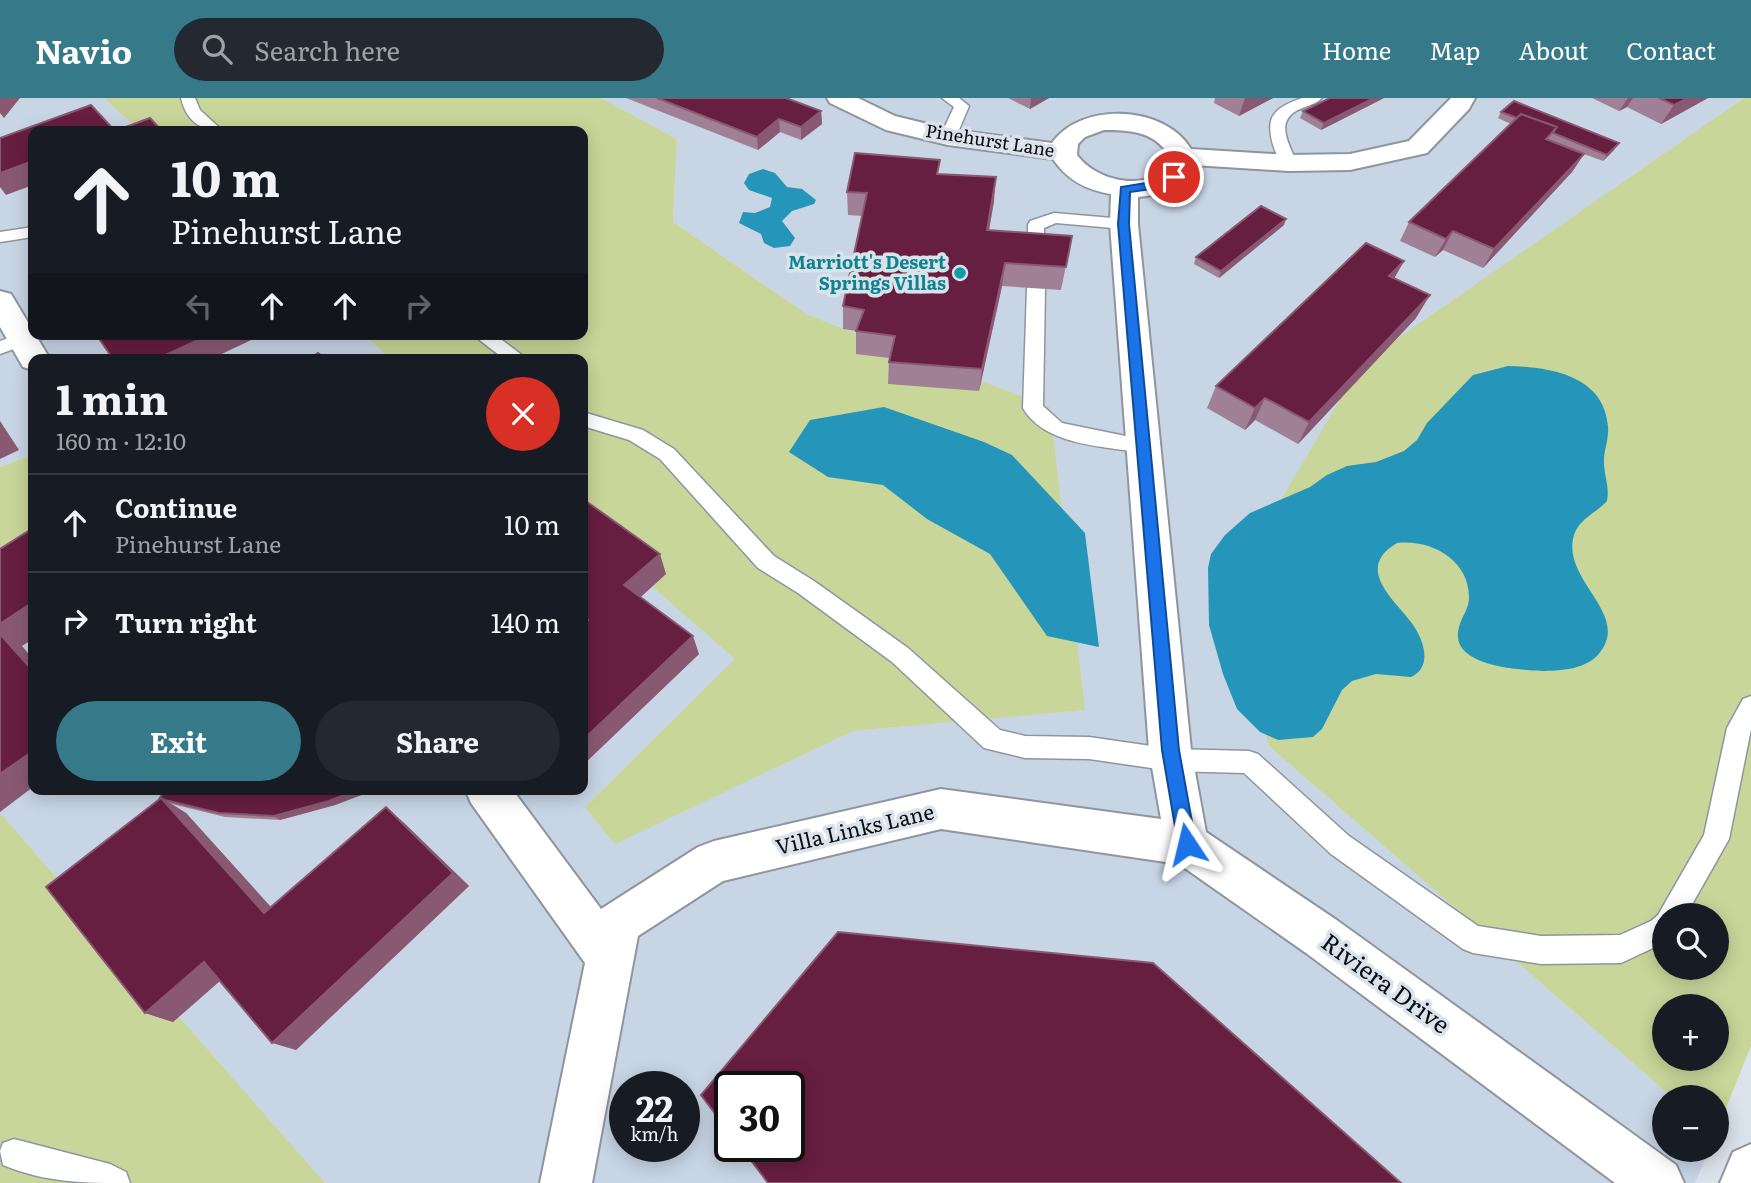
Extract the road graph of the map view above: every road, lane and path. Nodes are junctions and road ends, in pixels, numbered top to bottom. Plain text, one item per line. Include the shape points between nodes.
1 (188, 98) edge
2 (839, 98) edge
3 (949, 98) edge
4 (1315, 98) edge
5 (1463, 98) edge
6 (209, 126) edge
7 (948, 137) junction
8 (1063, 152) junction
9 (1182, 156) junction
10 (1289, 163) junction
11 (1125, 189) junction
12 (1124, 224) junction
13 (28, 233) edge
14 (0, 237) edge
15 (1036, 257) edge
16 (1036, 288) edge
17 (0, 301) edge
18 (490, 340) edge
19 (24, 345) edge
20 (511, 354) edge
21 (588, 421) edge
22 (1143, 446) junction
23 (1751, 706) edge
24 (1171, 755) junction
25 (490, 795) edge
26 (1187, 844) junction
27 (1678, 903) edge
28 (1652, 935) edge
29 (609, 958) junction
30 (14, 1154) dead end
31 (1751, 1170) edge
32 (115, 1183) edge
33 (566, 1183) edge
34 (1658, 1183) edge
35 (1746, 1183) edge

1 - 6 lane via 189,107
2 - 7 street, Pinehurst Lane via 886,122
3 - 7 lane via 962,106
4 - 10 lane via 1279,118 1277,130
5 - 10 street via 1418,147 1350,162
7 - 8 street, Pinehurst Lane
8 - 9 street via 1073,133 1101,122 1118,122 1153,129 1177,146
8 - 11 street via 1075,172
9 - 10 street
9 - 11 street via 1174,177 1161,184
11 - 12 street
12 - 15 lane via 1054,218 1036,225
12 - 22 street
13 - 14 lane
16 - 22 lane via 1033,408 1056,429
17 - 19 street
18 - 20 lane
21 - 24 lane via 636,435 667,454 765,562 900,655 993,740 1025,747
22 - 24 street
23 - 27 lane via 1739,728 1716,839
24 - 26 street
24 - 28 lane via 1249,762 1340,845 1474,939 1541,950 1621,949
25 - 29 street
26 - 29 street, Villa Links Lane via 941,809 714,862 618,922
26 - 34 street, Riviera Drive
29 - 33 street, Villa Links Lane
30 - 32 lane
31 - 35 street

